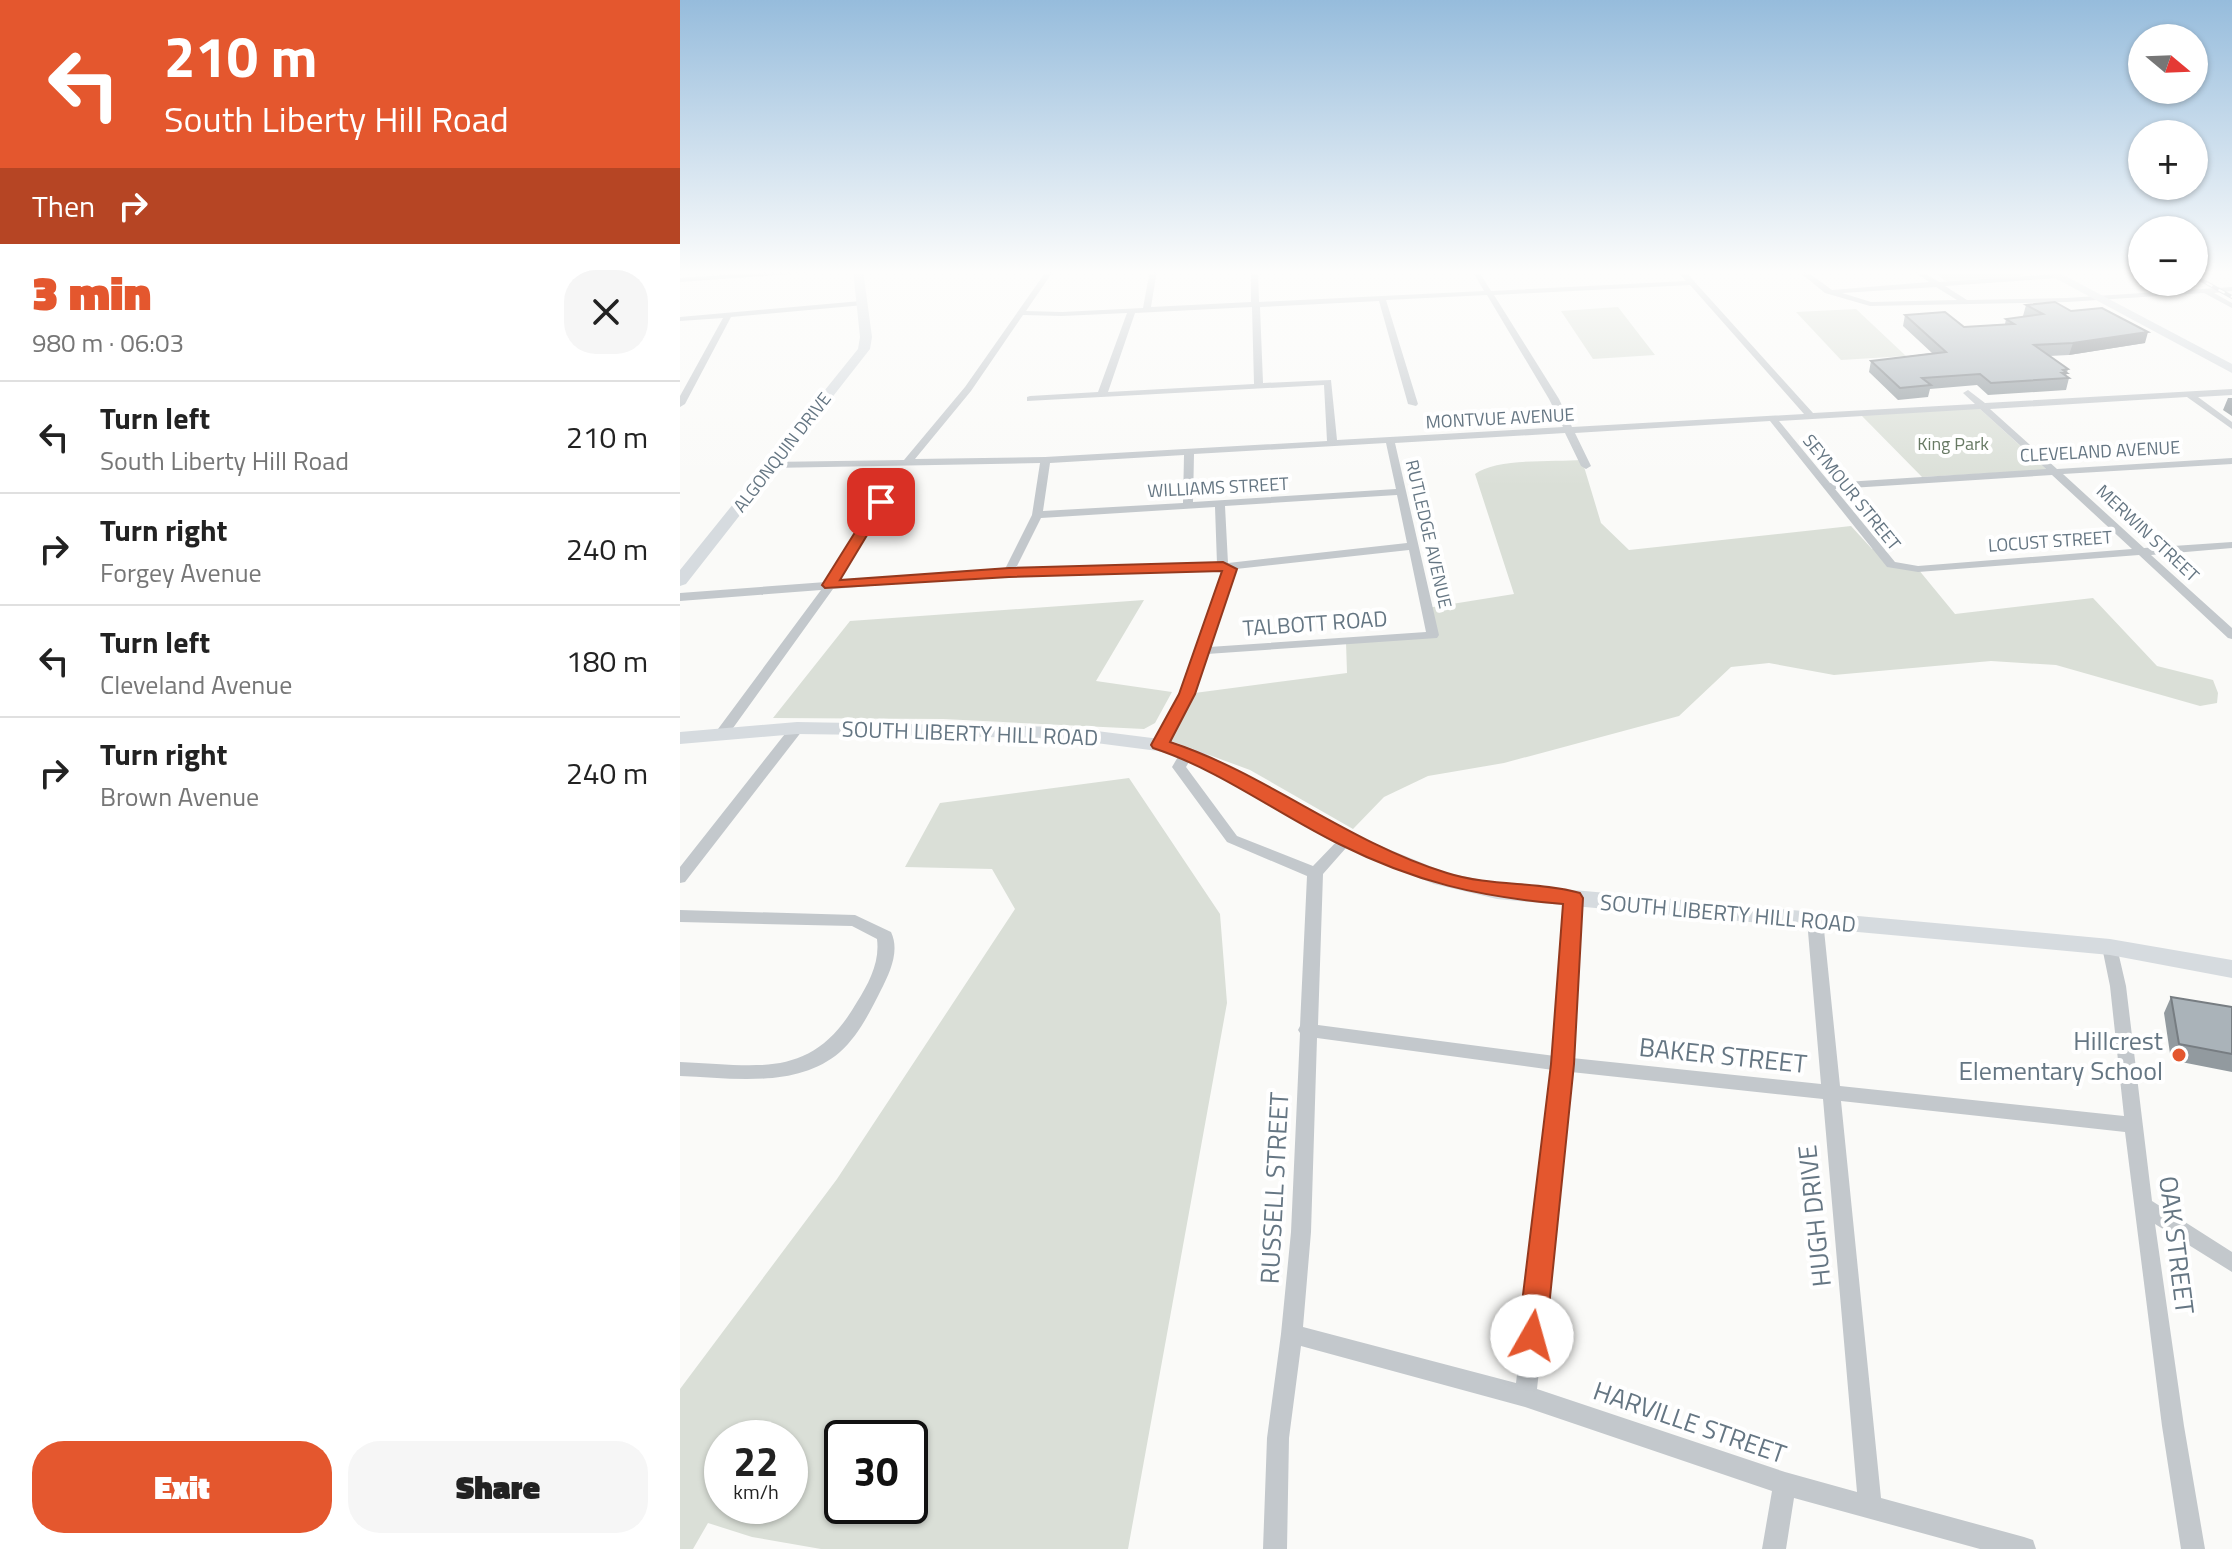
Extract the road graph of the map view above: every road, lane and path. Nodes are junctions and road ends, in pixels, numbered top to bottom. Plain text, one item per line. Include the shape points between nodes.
1 (713, 342) edge
2 (865, 342) edge
3 (999, 342) edge
4 (1121, 342) edge
5 (1257, 342) edge
6 (1395, 342) edge
7 (1522, 342) edge
8 (1744, 342) edge
9 (2182, 342) edge
10 (2232, 369) edge
11 (1259, 385) junction
12 (2232, 392) edge
13 (1968, 393) dead end
14 (2188, 394) junction
15 (1102, 395) junction
16 (1030, 399) dead end
17 (680, 404) edge
18 (1413, 404) dead end
19 (1982, 405) junction
20 (1810, 415) junction
21 (1772, 418) junction
22 (2232, 426) edge
23 (1570, 430) junction
24 (1390, 440) junction
25 (1332, 442) junction
26 (1189, 452) junction
27 (1045, 460) junction
28 (2232, 461) edge
29 (906, 464) junction
30 (770, 465) junction
31 (1586, 466) dead end
32 (2056, 471) junction
33 (1827, 486) junction
34 (1401, 492) junction
35 (881, 502) dead end
36 (1220, 504) junction
37 (1188, 505) junction
38 (1037, 515) junction
39 (2232, 545) edge
40 (1414, 546) junction
41 (2142, 553) junction
42 (1223, 567) junction
43 (1918, 569) joint
44 (1009, 572) junction
45 (680, 581) edge
46 (830, 585) junction
47 (680, 597) edge
48 (1433, 635) joint
49 (2232, 635) edge
50 (1201, 651) junction
51 (797, 728) junction
52 (723, 732) junction
53 (680, 738) edge
54 (1160, 745) junction
55 (1187, 753) junction
56 (1346, 840) junction
57 (1315, 873) junction
58 (680, 878) edge
59 (1573, 898) junction
60 (680, 916) edge
61 (1815, 920) junction
62 (2110, 947) junction
63 (2232, 969) edge
64 (1307, 1030) junction
65 (1563, 1064) junction
66 (680, 1069) edge
67 (1830, 1093) junction
68 (2135, 1125) junction
69 (2143, 1205) junction
70 (2232, 1263) edge
71 (1292, 1334) junction
72 (1525, 1396) junction
73 (1785, 1484) junction
74 (1870, 1506) junction
75 (2194, 1546) edge
76 (1275, 1549) edge
77 (1774, 1549) edge
78 (2024, 1549) edge

1 - 17 street
2 - 30 street, ALGONQUIN DRIVE
3 - 29 street
4 - 15 street
5 - 11 street
6 - 18 street
7 - 23 street
8 - 20 street
9 - 10 main road
11 - 15 street
11 - 25 street via 1328,382
12 - 14 street, MONTVUE AVENUE
13 - 19 street, MERWIN STREET
14 - 19 street, MONTVUE AVENUE
14 - 22 street
15 - 16 street
19 - 20 street, MONTVUE AVENUE
19 - 32 street, MERWIN STREET
20 - 21 street, MONTVUE AVENUE
21 - 23 street, MONTVUE AVENUE
21 - 33 street, SEYMOUR STREET
23 - 24 street, MONTVUE AVENUE
23 - 31 street
24 - 25 street, MONTVUE AVENUE
24 - 34 street, RUTLEDGE AVENUE
25 - 26 street, MONTVUE AVENUE
26 - 27 street, MONTVUE AVENUE
26 - 37 street
27 - 29 street, MONTVUE AVENUE
27 - 38 street
28 - 32 street, CLEVELAND AVENUE
29 - 30 street, MONTVUE AVENUE
30 - 45 street, ALGONQUIN DRIVE
32 - 33 street, CLEVELAND AVENUE
32 - 41 street, MERWIN STREET
33 - 43 street, SEYMOUR STREET via 1891,565
34 - 36 street, WILLIAMS STREET
34 - 40 street, RUTLEDGE AVENUE
35 - 46 street
36 - 37 street, WILLIAMS STREET
36 - 42 street
37 - 38 street, WILLIAMS STREET
38 - 44 street
39 - 41 street, LOCUST STREET
40 - 42 street
40 - 48 street, RUTLEDGE AVENUE
41 - 43 street, LOCUST STREET
41 - 49 street, MERWIN STREET
42 - 44 street
42 - 50 street via 1230,569
44 - 46 street
46 - 47 street
46 - 52 street
48 - 50 street, TALBOTT ROAD
50 - 54 street via 1187,694
51 - 52 street, SOUTH LIBERTY HILL ROAD
51 - 54 street, SOUTH LIBERTY HILL ROAD via 1065,733
51 - 58 street
52 - 53 street, SOUTH LIBERTY HILL ROAD
54 - 55 street, SOUTH LIBERTY HILL ROAD
55 - 56 street, SOUTH LIBERTY HILL ROAD
55 - 57 street via 1179,767 1232,839
56 - 57 street
56 - 59 street, SOUTH LIBERTY HILL ROAD via 1442,879
57 - 64 street, RUSSELL STREET
59 - 61 street, SOUTH LIBERTY HILL ROAD
59 - 65 street
60 - 66 street via 855,921 885,936 888,950 856,1026 833,1050 808,1065 780,1072
61 - 62 street, SOUTH LIBERTY HILL ROAD
61 - 67 street, HUGH DRIVE
62 - 63 street, SOUTH LIBERTY HILL ROAD
62 - 68 street, OAK STREET
64 - 65 street, BAKER STREET
64 - 71 street, RUSSELL STREET
65 - 67 street, BAKER STREET
65 - 72 street
67 - 68 street, BAKER STREET
67 - 74 street, HUGH DRIVE
68 - 69 street, OAK STREET
69 - 70 street
69 - 75 street, OAK STREET
71 - 72 street, HARVILLE STREET
71 - 76 street, RUSSELL STREET via 1278,1438
72 - 73 street, HARVILLE STREET
73 - 74 street, HARVILLE STREET
73 - 77 street
74 - 78 street, HARVILLE STREET

